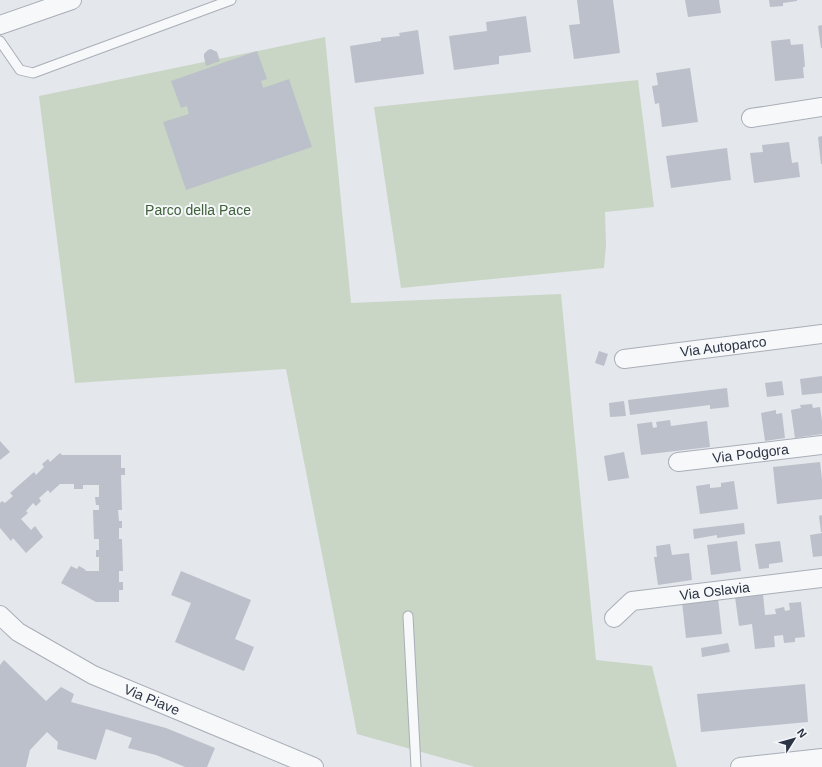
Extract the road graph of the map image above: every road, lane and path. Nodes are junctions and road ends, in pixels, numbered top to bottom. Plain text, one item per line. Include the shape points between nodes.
1 (72, 0) edge
2 (231, 0) edge
3 (0, 25) edge
4 (0, 41) edge
5 (822, 107) edge
6 (751, 118) dead end
7 (822, 334) edge
8 (624, 359) dead end
9 (822, 444) edge
10 (678, 462) dead end
11 (822, 578) edge
12 (0, 615) edge
13 (408, 616) dead end
14 (614, 618) dead end
15 (822, 758) edge
16 (314, 767) edge
17 (416, 767) edge
18 (740, 767) edge

1 - 3 street
2 - 4 lane via 33,72 20,70
5 - 6 street
7 - 8 street, Via Autoparco
9 - 10 street, Via Podgora
11 - 14 street, Via Oslavia via 632,601
12 - 16 street, Via Piave via 18,632 93,676
13 - 17 lane
15 - 18 street

